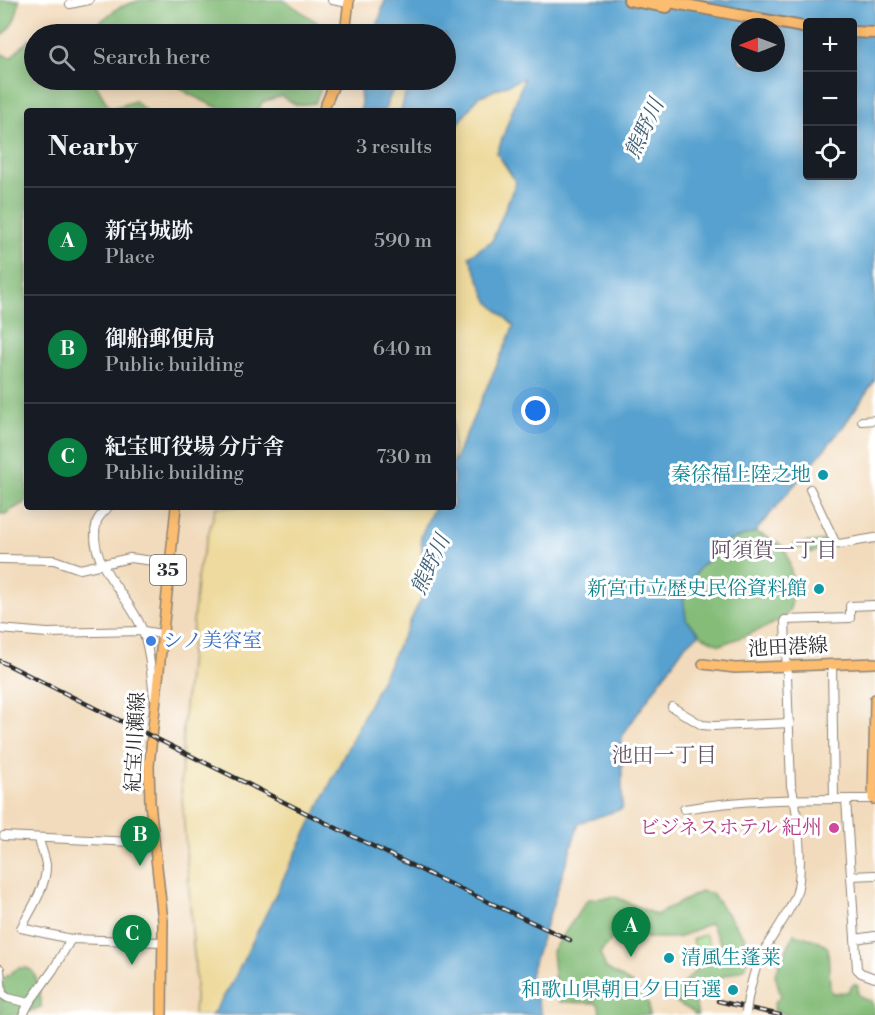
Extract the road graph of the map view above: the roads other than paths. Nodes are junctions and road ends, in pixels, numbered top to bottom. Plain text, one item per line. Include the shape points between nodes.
1 (89, 0) edge
2 (332, 0) edge
3 (629, 0) edge
4 (659, 0) edge
5 (349, 2) edge
6 (70, 4) dead end
7 (731, 20) edge
8 (346, 24) edge
9 (803, 27) edge
10 (785, 30) edge
11 (857, 32) edge
12 (803, 33) edge
13 (875, 33) edge
14 (857, 38) edge
15 (875, 38) edge
16 (332, 90) edge
17 (325, 108) edge
18 (875, 420) edge
19 (862, 422) dead end
20 (810, 489) dead end
21 (106, 510) edge
22 (176, 510) edge
23 (875, 538) edge
24 (0, 559) edge
25 (169, 563) junction
26 (102, 565) junction
27 (875, 605) edge
28 (0, 629) edge
29 (143, 631) junction
30 (162, 634) junction
31 (875, 663) edge
32 (703, 664) dead end
33 (832, 664) junction
34 (787, 665) junction
35 (875, 699) edge
36 (155, 707) junction
37 (672, 707) dead end
38 (790, 723) junction
39 (795, 799) junction
40 (834, 799) junction
41 (846, 799) junction
42 (874, 799) edge
43 (684, 808) dead end
44 (4, 836) dead end
45 (39, 838) junction
46 (155, 843) junction
47 (875, 875) edge
48 (851, 876) junction
49 (875, 936) edge
50 (71, 939) junction
51 (855, 939) junction
52 (163, 942) junction
53 (0, 969) edge
54 (875, 978) edge
55 (29, 1003) junction
56 (746, 1014) edge
57 (23, 1015) edge
58 (29, 1015) edge
59 (162, 1015) edge

1 - 6 street
2 - 5 street
3 - 7 highway
4 - 9 highway
5 - 8 main road
10 - 12 highway
11 - 13 highway
14 - 15 highway
16 - 17 main road
18 - 19 street
20 - 23 street via 835,542
21 - 26 street via 98,519 95,538
22 - 25 main road, 紀宝川瀬線 / 35
24 - 26 street via 54,560 80,569
25 - 26 street via 130,558
25 - 30 main road, 紀宝川瀬線 / 35
26 - 29 street via 135,612
27 - 34 street via 850,606 850,618 785,620
28 - 29 street via 47,633
29 - 30 street
29 - 36 street
30 - 36 main road, 紀宝川瀬線 / 35
31 - 33 main road, 池田港線
32 - 34 main road, 池田港線 via 735,668
33 - 34 main road, 池田港線
33 - 40 street
34 - 38 street
35 - 42 main road
36 - 46 main road, 紀宝川瀬線 / 35 via 149,766
37 - 38 street via 702,724
38 - 39 street via 791,786
39 - 40 street
39 - 43 street
39 - 56 street, bridge via 800,875 797,892 758,961
40 - 41 street
41 - 42 street
41 - 48 street
44 - 45 street
45 - 46 street
45 - 50 street via 46,867 38,898 21,928
46 - 52 main road, 紀宝川瀬線 / 35
47 - 48 street
48 - 51 street
49 - 51 street
50 - 52 street
50 - 55 street
51 - 54 street via 857,969
52 - 59 main road, 紀宝川瀬線 / 35
53 - 55 street via 2,994
55 - 57 street
55 - 58 street

